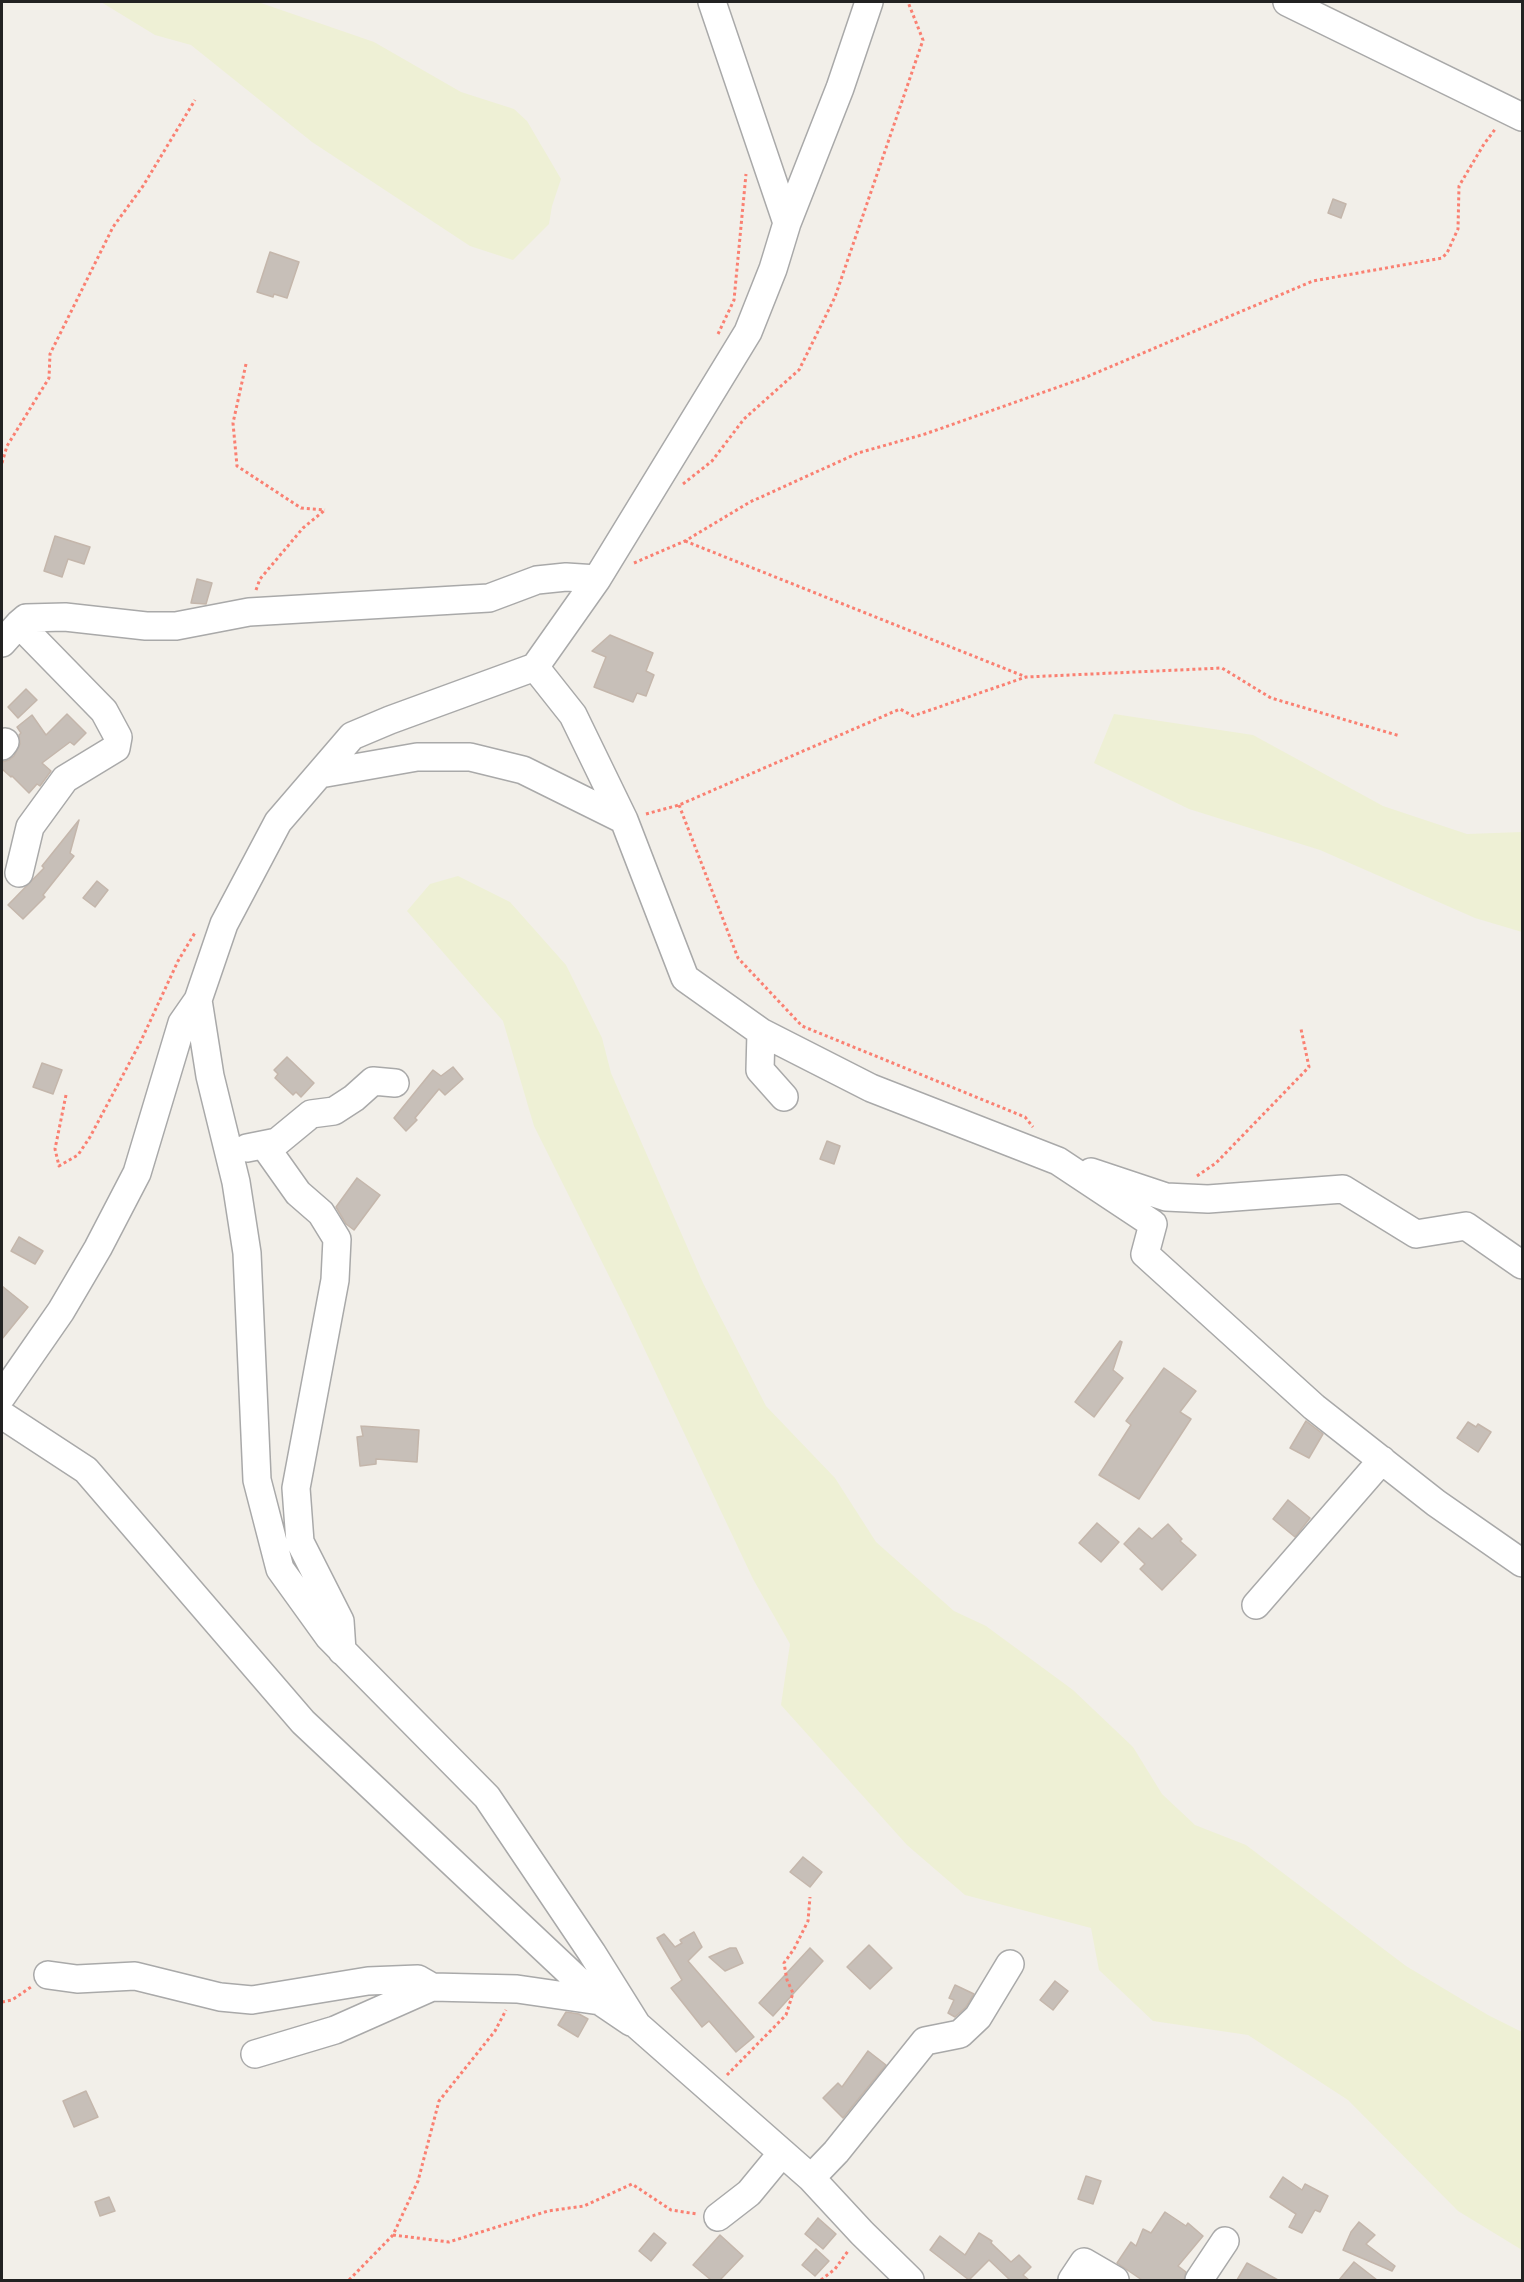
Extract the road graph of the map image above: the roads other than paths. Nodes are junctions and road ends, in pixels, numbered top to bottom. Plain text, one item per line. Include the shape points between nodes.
1 (712, 2) edge
2 (870, 2) edge
3 (1287, 2) edge
4 (1516, 114) edge
5 (787, 223) junction
6 (597, 579) junction
7 (10, 634) edge
8 (535, 667) junction
9 (320, 774) junction
10 (624, 820) junction
11 (19, 873) dead end
12 (198, 1000) junction
13 (760, 1032) junction
14 (395, 1083) dead end
15 (784, 1096) dead end
16 (264, 1145) junction
17 (229, 1152) junction
18 (1059, 1161) junction
19 (1522, 1265) edge
20 (2, 1396) edge
21 (2, 1416) edge
22 (1382, 1460) junction
23 (1522, 1563) edge
24 (1256, 1605) dead end
25 (342, 1651) junction
26 (1010, 1964) dead end
27 (48, 1976) road end
28 (432, 1987) junction
29 (600, 2001) junction
30 (637, 2025) junction
31 (255, 2054) dead end
32 (782, 2153) junction
33 (811, 2178) junction
34 (718, 2217) road end
35 (1225, 2241) dead end
36 (910, 2280) edge
37 (1072, 2280) edge
38 (1115, 2280) edge
39 (1199, 2280) edge

1 - 5 street
2 - 5 street
3 - 4 street
5 - 6 street via 748,332
6 - 7 street via 537,580 489,598 249,612 176,626 65,617 26,618
6 - 8 street
7 - 11 street via 104,711 118,737 116,748 65,779 30,827
8 - 9 street via 352,736
8 - 10 street via 573,715
9 - 10 street via 417,757 471,757 523,770
9 - 12 street via 278,822 224,924
10 - 13 street via 685,978
12 - 17 street via 210,1076
12 - 20 street via 182,1023 137,1173 61,1311
13 - 15 street via 760,1070
13 - 18 street via 871,1088
14 - 16 street via 373,1081 334,1111 311,1114 277,1142
16 - 17 street
16 - 25 street via 338,1239 335,1280 296,1488 300,1542 340,1621
17 - 25 street via 247,1253 257,1480 280,1569
18 - 19 street via 1166,1197 1208,1199 1344,1190 1416,1234 1466,1226
18 - 22 street via 1153,1224 1145,1254 1314,1407
21 - 29 street via 86,1470 303,1722
22 - 23 street
22 - 24 street
25 - 30 street via 487,1797
26 - 33 street via 978,2017 960,2034 925,2041
27 - 28 street via 135,1976 220,1997 252,2000 368,1981 418,1979
28 - 29 street via 518,1989
28 - 31 street via 335,2030
29 - 30 street
30 - 32 street
32 - 33 street
32 - 34 street via 749,2193
33 - 36 street
35 - 39 street
37 - 38 street via 1084,2262

